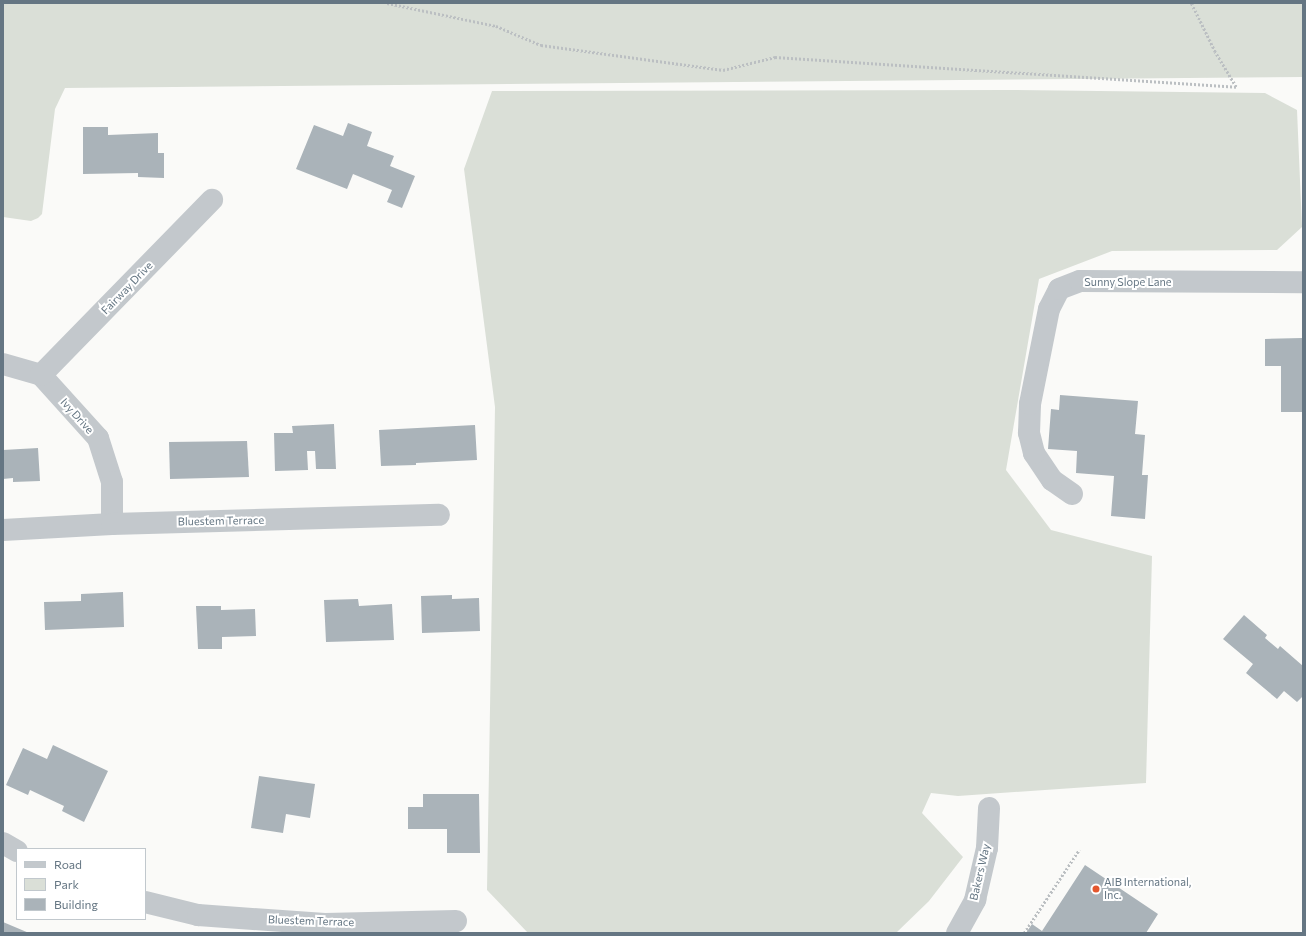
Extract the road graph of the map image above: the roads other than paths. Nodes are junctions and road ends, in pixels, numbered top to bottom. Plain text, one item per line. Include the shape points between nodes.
1 (212, 200) dead end
2 (1303, 282) edge
3 (3, 364) edge
4 (41, 375) junction
5 (1072, 494) dead end
6 (438, 515) dead end
7 (112, 524) junction
8 (3, 530) edge
9 (989, 808) dead end
10 (3, 843) edge
11 (16, 851) edge
12 (146, 902) edge
13 (456, 921) dead end
14 (324, 928) edge
15 (957, 933) edge

1 - 4 street, Fairway Drive
2 - 5 street, Sunny Slope Lane via 1080,281 1059,289 1049,309 1030,404 1029,433 1034,453 1052,480
3 - 4 street
4 - 7 street, Ivy Drive via 98,438 112,482
6 - 7 street, Bluestem Terrace
7 - 8 street, Bluestem Terrace
9 - 15 street, Bakers Way via 987,848 975,900
10 - 11 street
12 - 14 street, Bluestem Terrace via 198,915
13 - 14 street, Bluestem Terrace

